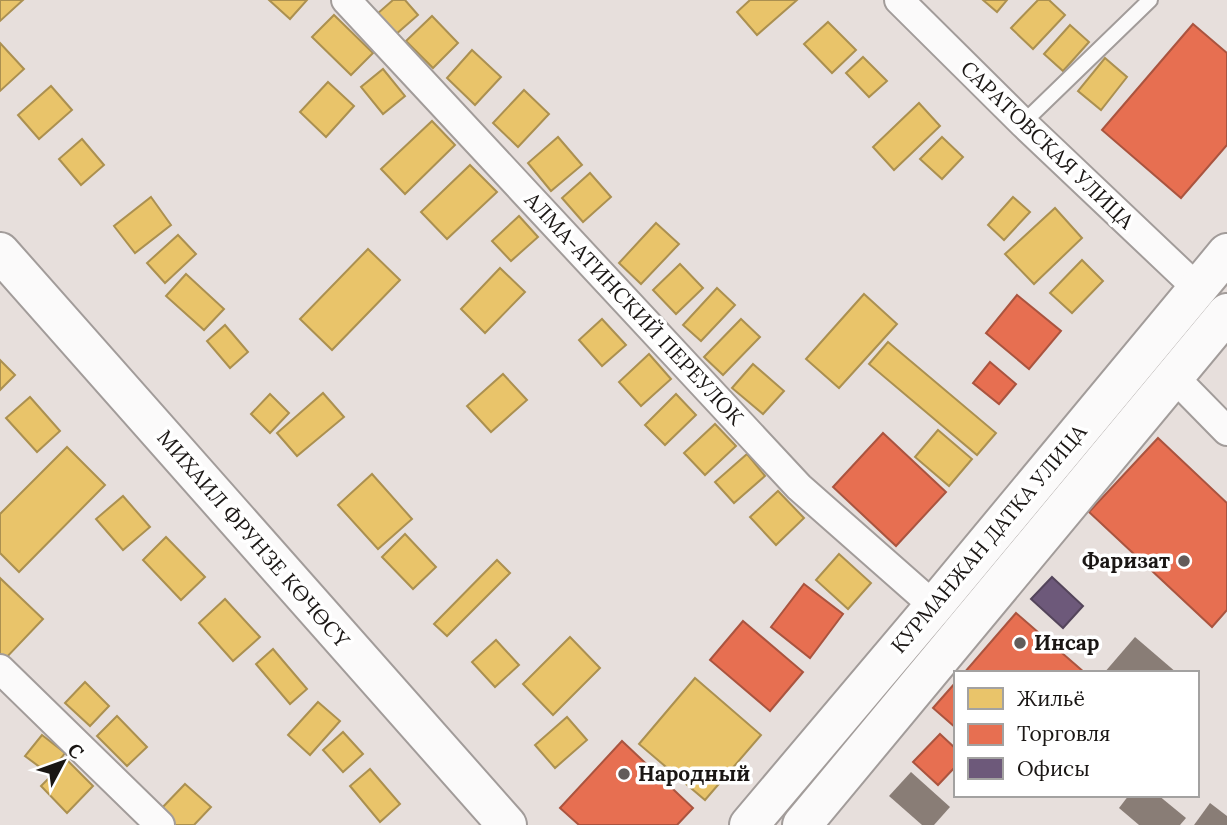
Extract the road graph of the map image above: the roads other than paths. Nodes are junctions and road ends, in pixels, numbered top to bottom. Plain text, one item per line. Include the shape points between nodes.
1 (346, 0) edge
2 (899, 0) edge
3 (1150, 0) edge
4 (1023, 123) junction
5 (0, 252) edge
6 (1227, 253) edge
7 (1197, 288) junction
8 (1227, 313) edge
9 (1174, 377) junction
10 (1227, 431) edge
11 (934, 606) junction
12 (0, 669) edge
13 (160, 825) edge
14 (506, 825) edge
15 (749, 825) edge
16 (802, 825) edge

1 - 11 street, АЛМА-АТИНСКИЙ ПЕРЕУЛОК via 799,486
2 - 4 street, САРАТОВСКАЯ УЛИЦА
3 - 4 lane
4 - 7 street, САРАТОВСКАЯ УЛИЦА
5 - 14 main road, МИХАИЛ ФРУНЗЕ КӨЧӨСҮ
6 - 7 main road, КУРМАНЖАН ДАТКА УЛИЦА
7 - 11 main road, КУРМАНЖАН ДАТКА УЛИЦА
8 - 9 main road, КУРМАНЖАН ДАТКА УЛИЦА
9 - 10 street
9 - 16 main road, КУРМАНЖАН ДАТКА УЛИЦА
11 - 15 main road, КУРМАНЖАН ДАТКА УЛИЦА
12 - 13 street

